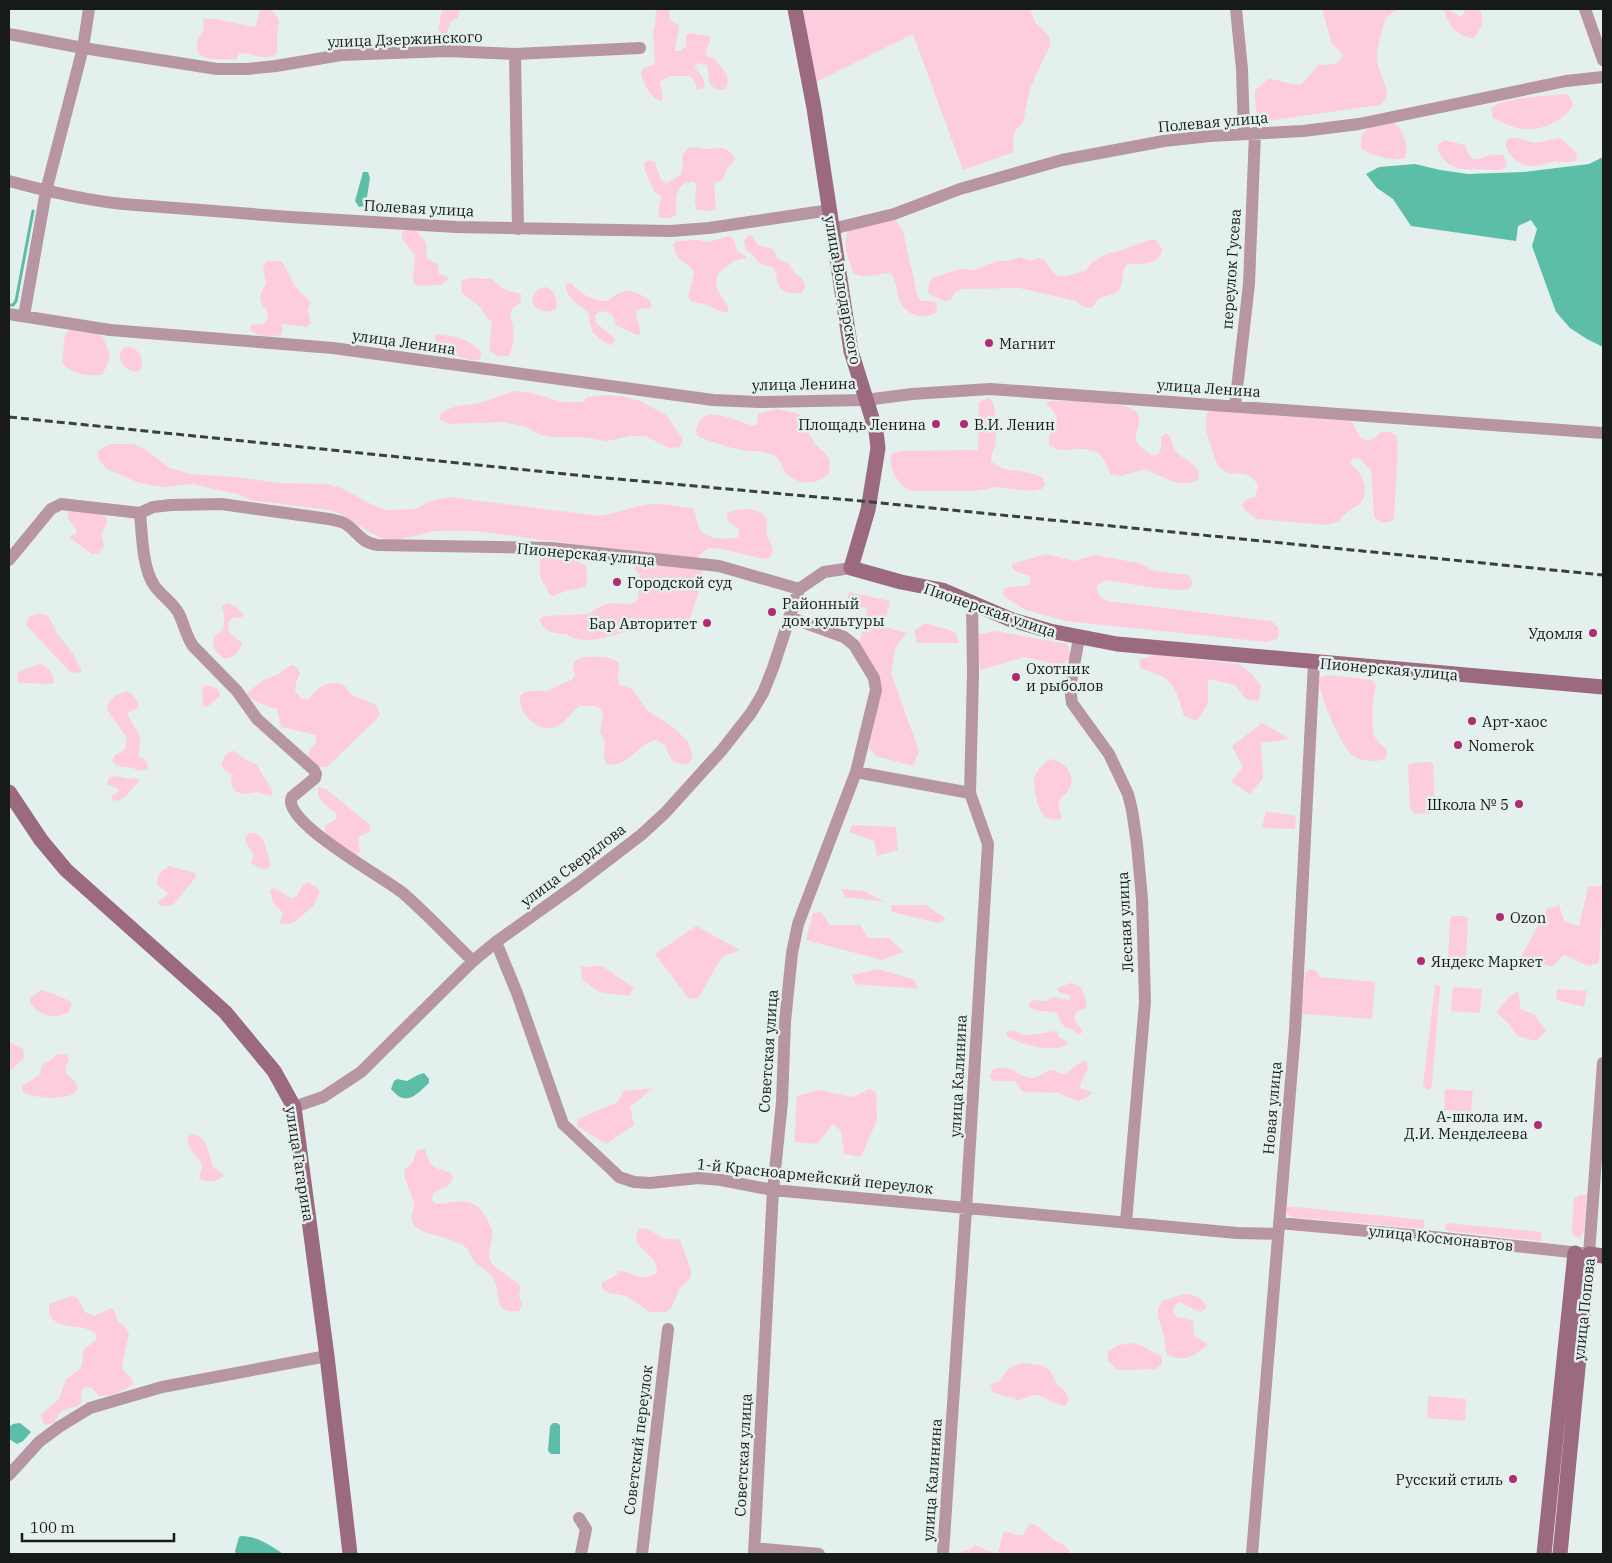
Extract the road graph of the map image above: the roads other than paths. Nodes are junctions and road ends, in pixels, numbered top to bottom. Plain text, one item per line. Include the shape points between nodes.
1 (89, 9) edge
2 (795, 9) edge
3 (1236, 9) edge
4 (1585, 9) edge
5 (9, 34) edge
6 (83, 48) junction
7 (640, 48) dead end
8 (515, 54) junction
9 (1603, 60) edge
10 (1603, 77) edge
11 (1249, 133) junction
12 (9, 181) edge
13 (46, 191) junction
14 (830, 210) junction
15 (832, 228) junction
16 (518, 229) junction
17 (9, 314) edge
18 (24, 316) junction
19 (866, 400) junction
20 (1235, 406) junction
21 (1603, 432) edge
22 (140, 513) junction
23 (9, 560) edge
24 (851, 568) junction
25 (799, 589) junction
26 (972, 603) junction
27 (789, 617) junction
28 (1079, 638) junction
29 (1314, 663) junction
30 (1603, 687) edge
31 (856, 772) junction
32 (9, 792) edge
33 (970, 793) junction
34 (496, 942) junction
35 (473, 961) junction
36 (1603, 1063) edge
37 (294, 1107) junction
38 (773, 1190) junction
39 (966, 1209) junction
40 (1126, 1222) junction
41 (1279, 1228) junction
42 (1589, 1254) edge
43 (668, 1329) dead end
44 (328, 1356) junction
45 (9, 1475) edge
46 (579, 1518) dead end
47 (754, 1551) edge
48 (350, 1554) edge
49 (581, 1554) edge
50 (642, 1554) edge
51 (819, 1554) edge
52 (943, 1554) edge
53 (1252, 1554) edge
54 (1544, 1554) edge
55 (1560, 1554) edge

1 - 6 street
2 - 14 main road, улица Володарского
3 - 11 street, переулок Гусева
4 - 9 street
5 - 6 street, улица Дзержинского
6 - 8 street, улица Дзержинского via 217,69 276,66 341,55 446,51
6 - 13 street
7 - 8 street, улица Дзержинского
8 - 16 street
10 - 11 street, Полевая улица via 1566,81 1359,124
11 - 15 street, Полевая улица via 1164,142 1062,160 960,189 894,214
11 - 20 street, переулок Гусева via 1249,284
12 - 13 street, Полевая улица
13 - 16 street, Полевая улица via 123,204 349,221
13 - 18 street
14 - 15 main road, улица Володарского
14 - 16 street, Полевая улица via 671,231
15 - 19 main road, улица Володарского via 851,352
17 - 18 street, улица Ленина
18 - 19 street, улица Ленина via 110,330 333,348 713,400
19 - 20 street, улица Ленина via 990,390
19 - 24 main road, улица Володарского via 876,430 877,457 868,510
20 - 21 street, улица Ленина
22 - 23 street via 62,504 51,509
22 - 25 street, Пионерская улица via 170,505 221,504 344,523 368,543 386,546 552,548 719,566
22 - 35 street via 145,557 152,582 179,614 188,639 237,691 257,719 314,770 314,778 292,797 290,806 325,841 402,893
24 - 25 street, Пионерская улица via 824,572
24 - 26 main road, Пионерская улица via 942,590
25 - 27 street, улица Свердлова
26 - 28 main road, Пионерская улица via 1012,620
26 - 33 street, улица Калинина
27 - 31 street, Советская улица via 844,637 854,645 874,678 876,690
27 - 34 street, улица Свердлова via 763,693 722,750 641,835
28 - 29 main road, Пионерская улица
28 - 40 street, Лесная улица via 1070,688 1072,703 1109,754 1128,794 1142,899 1145,1002
29 - 30 main road, Пионерская улица
29 - 41 street, Новая улица via 1295,1032
31 - 33 street
31 - 38 street, Советская улица via 798,924 792,953
32 - 37 main road, улица Гагарина via 66,870 224,1012 274,1071
33 - 39 street, улица Калинина via 988,844
34 - 35 street, улица Свердлова
34 - 38 street, 1-й Красноармейский переулок via 563,1124 619,1177 650,1183 698,1178
35 - 37 street, улица Свердлова via 361,1072 323,1097
36 - 42 street, улица Попова
37 - 44 main road, улица Гагарина
38 - 39 street, 1-й Красноармейский переулок
38 - 47 street, Советская улица
39 - 40 street, 1-й Красноармейский переулок
39 - 52 street, улица Калинина
40 - 41 street, 1-й Красноармейский переулок via 1237,1233
41 - 42 street, улица Космонавтов via 1443,1238
41 - 53 street, Новая улица
42 - 54 main road, улица Попова
42 - 55 main road, улица Попова
43 - 50 street, Советский переулок
44 - 45 street via 162,1387 90,1408 39,1442
44 - 48 main road, улица Гагарина
46 - 49 street via 586,1529
47 - 51 street

